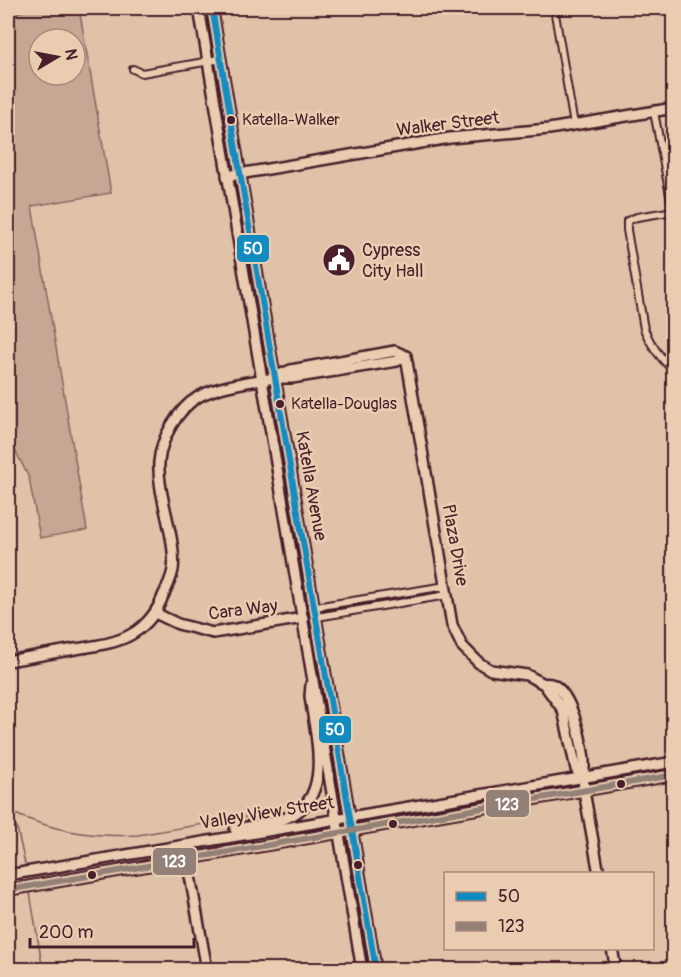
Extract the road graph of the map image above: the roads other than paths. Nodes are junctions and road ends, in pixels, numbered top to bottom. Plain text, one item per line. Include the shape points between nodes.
1 (199, 8) edge
2 (212, 8) edge
3 (554, 8) edge
4 (221, 59) junction
5 (208, 61) junction
6 (132, 69) dead end
7 (674, 108) edge
8 (654, 112) junction
9 (574, 125) junction
10 (240, 174) junction
11 (227, 176) junction
12 (673, 211) edge
13 (674, 371) edge
14 (276, 377) junction
15 (262, 379) junction
16 (446, 591) junction
17 (300, 604) junction
18 (316, 612) junction
19 (155, 613) junction
20 (303, 618) junction
21 (320, 635) junction
22 (8, 661) edge
23 (312, 674) junction
24 (674, 762) edge
25 (674, 776) edge
26 (582, 779) junction
27 (584, 791) junction
28 (350, 816) junction
29 (337, 818) junction
30 (352, 831) junction
31 (339, 833) junction
32 (191, 842) junction
33 (187, 859) junction
34 (599, 872) edge
35 (8, 874) edge
36 (8, 890) edge
37 (612, 950) edge
38 (207, 969) edge
39 (362, 969) edge
40 (376, 969) edge
41 (616, 969) edge

1 - 5 main road, Katella Avenue
2 - 4 main road, Katella Avenue
3 - 9 street
4 - 5 street
4 - 10 main road, Katella Avenue
5 - 6 street via 142,72
5 - 11 main road, Katella Avenue
7 - 8 main road, Walker Street
8 - 9 main road, Walker Street
8 - 12 street
9 - 10 main road, Walker Street via 450,138
10 - 11 main road, Walker Street
10 - 14 main road, Katella Avenue
11 - 15 main road, Katella Avenue
12 - 13 street via 627,221 644,329 650,344
14 - 15 main road
14 - 16 main road, Plaza Drive via 292,378 397,361 406,356
14 - 18 main road, Katella Avenue
15 - 17 main road, Katella Avenue
15 - 19 main road via 199,397 174,421 159,460 173,569
16 - 18 street
16 - 26 main road, Plaza Drive via 456,636 479,663 491,670 527,675 556,686 571,707 584,766
17 - 18 main road via 311,616
17 - 20 main road, Katella Avenue
18 - 21 main road, Katella Avenue
19 - 20 main road, Cara Way via 213,633
19 - 22 main road via 132,634 112,643
20 - 21 main road
20 - 23 main road, Katella Avenue
21 - 28 main road, Katella Avenue
23 - 29 main road, Katella Avenue
23 - 32 main road via 310,696 319,767 309,798 297,812 283,819 201,836
24 - 26 main road, Valley View Street
25 - 27 main road, Valley View Street
26 - 27 main road, Plaza Drive
26 - 28 main road, Valley View Street
27 - 30 main road, Valley View Street
27 - 34 main road, Plaza Drive
28 - 29 main road, Valley View Street
28 - 30 main road, Katella Avenue
29 - 31 main road, Katella Avenue
29 - 32 main road, Valley View Street
30 - 31 main road, Valley View Street
30 - 40 main road, Katella Avenue
31 - 33 main road, Valley View Street
31 - 39 main road, Katella Avenue
32 - 35 main road, Valley View Street
33 - 36 main road, Valley View Street
33 - 38 main road
37 - 41 main road

